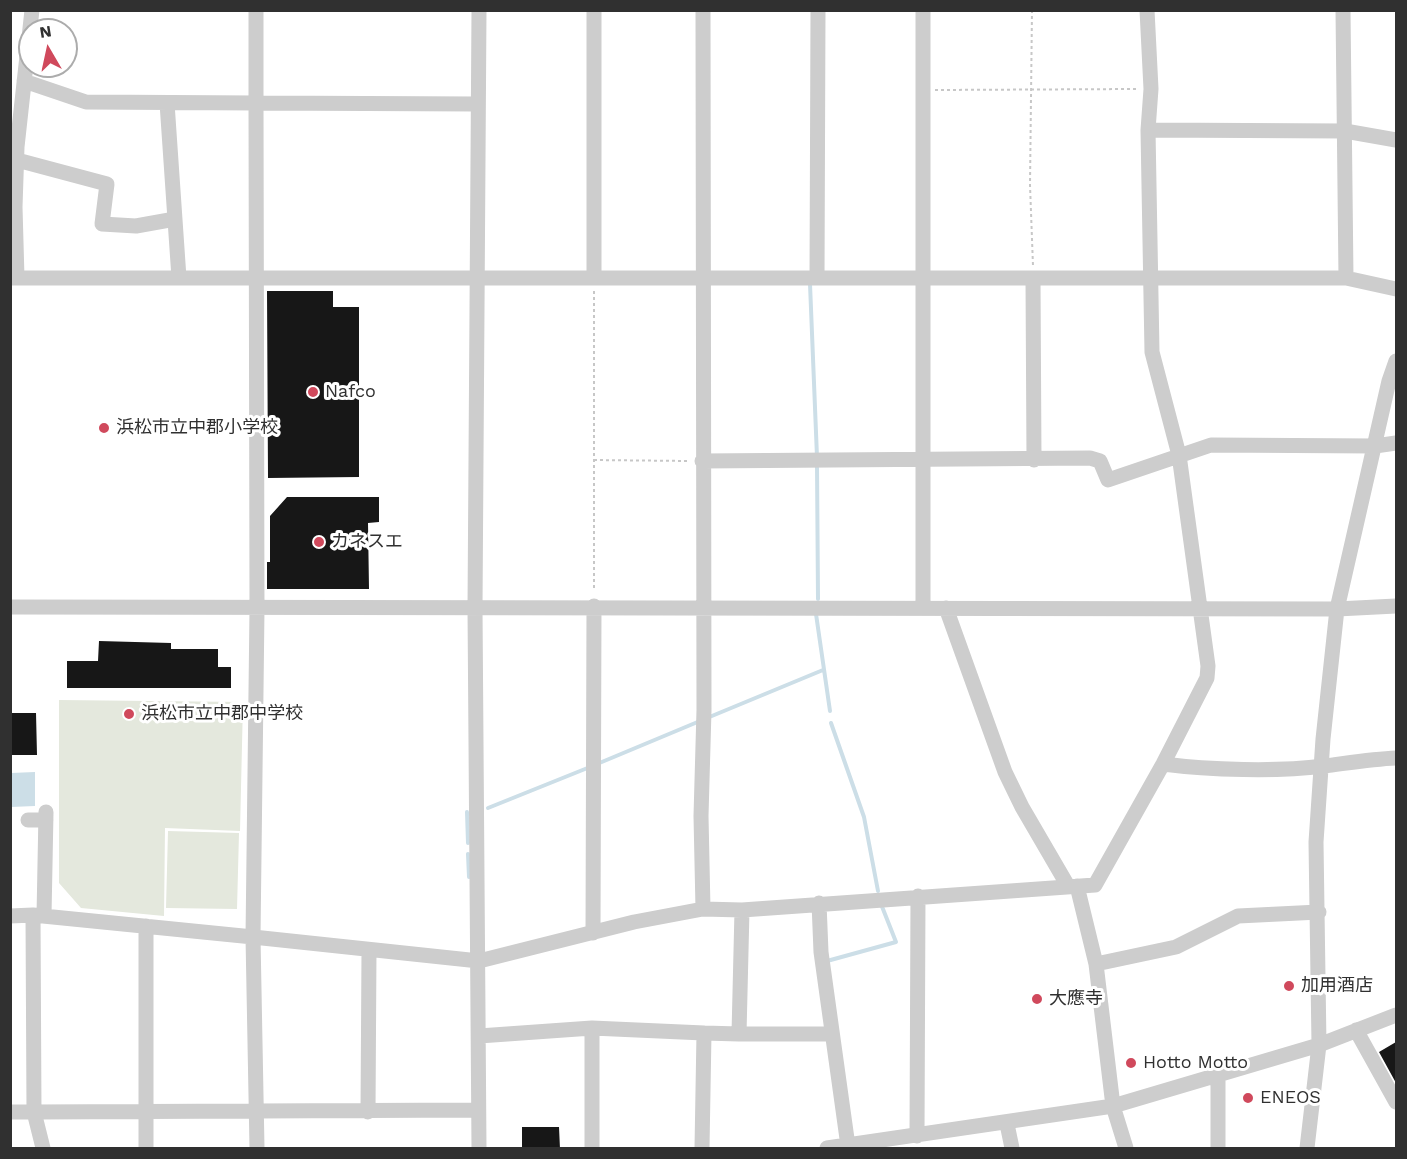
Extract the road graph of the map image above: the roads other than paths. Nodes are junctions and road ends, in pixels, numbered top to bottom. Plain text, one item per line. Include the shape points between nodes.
1 (32, 10) edge
2 (256, 10) edge
3 (479, 10) edge
4 (594, 10) edge
5 (703, 10) edge
6 (818, 10) edge
7 (923, 10) edge
8 (1147, 10) edge
9 (1343, 10) edge
10 (24, 81) junction
11 (167, 103) junction
12 (256, 103) junction
13 (476, 104) junction
14 (1148, 130) junction
15 (1345, 131) junction
16 (1396, 140) edge
17 (17, 160) junction
18 (175, 219) junction
19 (477, 277) junction
20 (924, 277) junction
21 (14, 278) edge
22 (179, 278) junction
23 (256, 278) junction
24 (594, 278) junction
25 (703, 278) junction
26 (817, 278) junction
27 (1150, 278) junction
28 (1346, 278) junction
29 (1033, 279) junction
30 (1396, 289) edge
31 (1396, 361) edge
32 (1396, 444) edge
33 (1375, 446) junction
34 (1179, 455) junction
35 (922, 459) junction
36 (1034, 460) junction
37 (702, 461) junction
38 (594, 606) junction
39 (1396, 606) edge
40 (10, 607) edge
41 (704, 607) junction
42 (1200, 607) junction
43 (475, 608) junction
44 (923, 608) junction
45 (946, 608) junction
46 (256, 609) junction
47 (1337, 609) junction
48 (1396, 758) edge
49 (1163, 764) junction
50 (1322, 766) junction
51 (28, 820) dead end
52 (1073, 886) junction
53 (918, 896) junction
54 (819, 903) junction
55 (703, 909) junction
56 (742, 910) junction
57 (1319, 912) junction
58 (10, 916) edge
59 (38, 916) junction
60 (146, 926) junction
61 (592, 933) junction
62 (253, 937) junction
63 (369, 950) junction
64 (479, 961) junction
65 (1096, 964) junction
66 (1396, 1015) edge
67 (592, 1028) junction
68 (1356, 1030) junction
69 (704, 1033) junction
70 (739, 1034) junction
71 (832, 1034) junction
72 (479, 1036) junction
73 (1320, 1045) junction
74 (1218, 1075) junction
75 (1396, 1102) edge
76 (1113, 1106) junction
77 (478, 1110) junction
78 (257, 1111) junction
79 (10, 1112) edge
80 (34, 1112) junction
81 (145, 1112) junction
82 (368, 1112) junction
83 (1007, 1124) junction
84 (917, 1136) junction
85 (884, 1145) edge
86 (848, 1146) junction
87 (43, 1149) edge
88 (146, 1149) edge
89 (257, 1149) edge
90 (479, 1149) edge
91 (592, 1149) edge
92 (702, 1149) edge
93 (827, 1149) edge
94 (1012, 1149) edge
95 (1126, 1149) edge
96 (1218, 1149) edge
97 (1307, 1149) edge

1 - 10 street
2 - 12 street
3 - 13 street
4 - 24 street
5 - 25 street
6 - 26 street
7 - 20 street
8 - 14 street via 1151,88
9 - 15 street
10 - 11 street via 86,102
10 - 17 street
11 - 12 street
11 - 18 street
12 - 13 street
12 - 23 street
13 - 19 street
14 - 15 street
14 - 27 street
15 - 16 street
15 - 28 street
17 - 18 street via 107,184 102,224 136,226
17 - 21 street
18 - 22 street
19 - 23 street
19 - 24 street
19 - 43 street
20 - 26 street
20 - 29 street
20 - 35 street
21 - 22 street
22 - 23 street
23 - 46 street
24 - 25 street
25 - 26 street
25 - 37 street
27 - 28 street
27 - 29 street
27 - 34 street via 1152,352
28 - 30 street
29 - 36 street
31 - 33 street
32 - 33 street
33 - 34 street via 1211,445
33 - 47 street
34 - 36 street via 1108,480 1100,461 1090,458
34 - 42 street
35 - 36 street
35 - 37 street
35 - 44 street
37 - 41 street
38 - 41 street
38 - 43 street
38 - 61 street
39 - 47 street
40 - 46 street
41 - 44 street
41 - 55 street
42 - 45 street
42 - 47 street
42 - 49 street via 1207,678
43 - 46 street
43 - 64 street
44 - 45 street
45 - 52 street via 1005,772 1022,807
46 - 62 street
47 - 50 street
48 - 50 street
49 - 50 street
49 - 52 street via 1095,885
50 - 57 street via 1316,842
51 - 59 street via 46,816
52 - 53 street
52 - 65 street
53 - 54 street
53 - 84 street
54 - 56 street
54 - 71 street
55 - 56 street
55 - 61 street
56 - 70 street
57 - 65 street via 1238,916 1176,947
57 - 73 street
58 - 59 street
59 - 60 street
59 - 80 street
60 - 62 street
60 - 81 street
61 - 64 street
62 - 63 street
62 - 78 street
63 - 64 street
63 - 82 street
64 - 72 street
65 - 76 street
66 - 68 street
67 - 69 street
67 - 72 street
67 - 91 street
68 - 73 street
68 - 75 street
69 - 70 street
69 - 92 street
70 - 71 street
71 - 86 street
72 - 77 street
73 - 74 street
73 - 97 street
74 - 76 street
74 - 96 street
76 - 83 street
76 - 95 street
77 - 82 street
77 - 90 street
78 - 81 street
78 - 82 street
78 - 89 street
79 - 80 street
80 - 81 street
80 - 87 street
81 - 88 street
83 - 84 street
83 - 94 street
84 - 85 street
85 - 86 street
86 - 93 street

